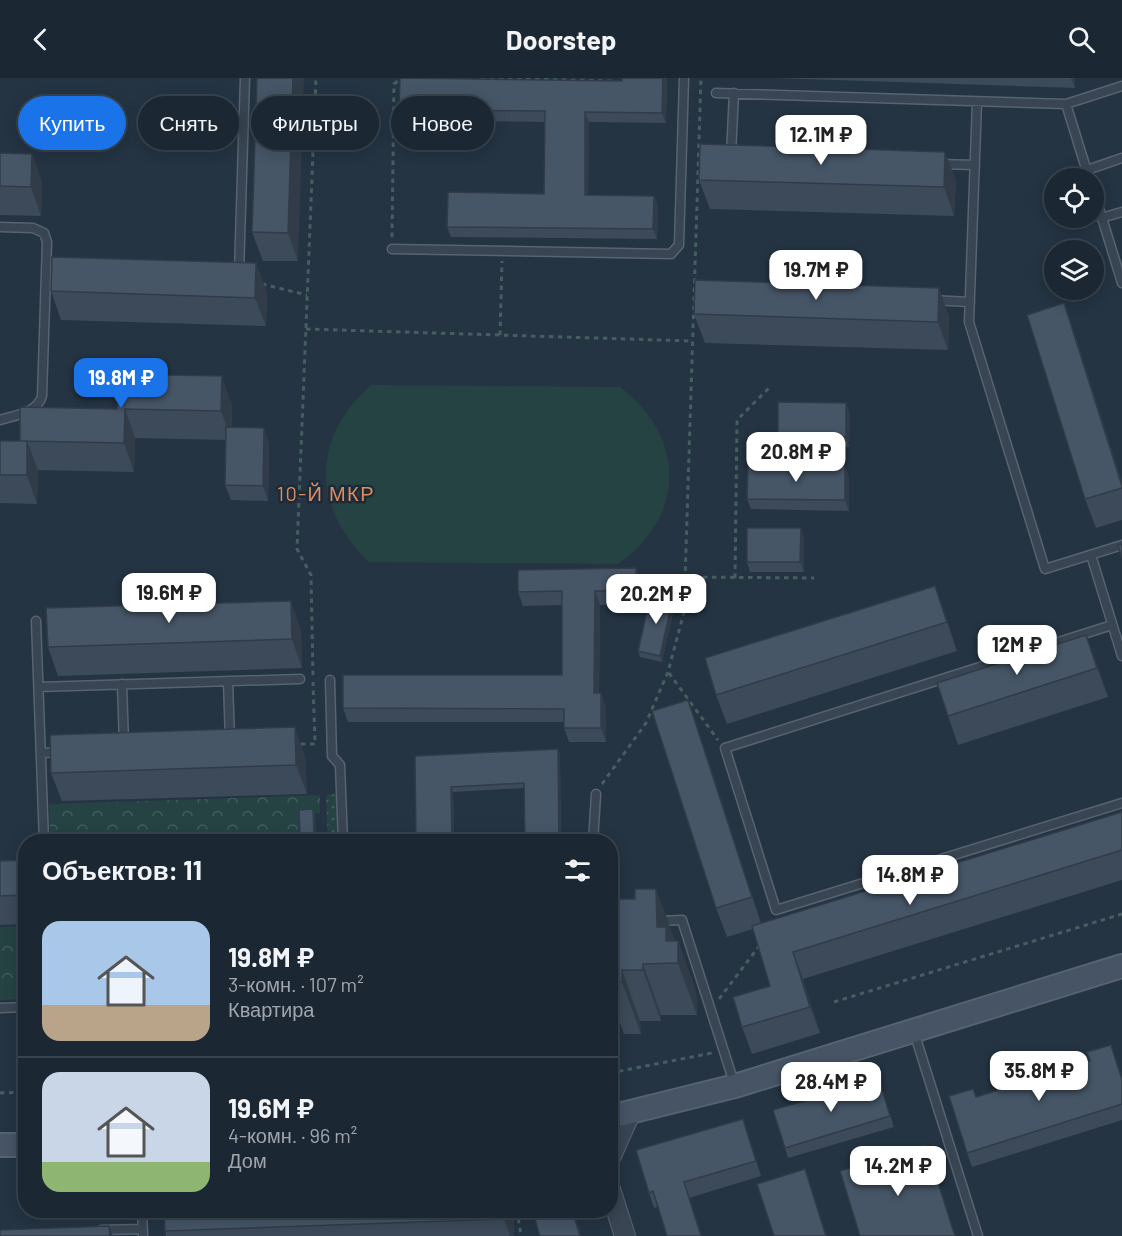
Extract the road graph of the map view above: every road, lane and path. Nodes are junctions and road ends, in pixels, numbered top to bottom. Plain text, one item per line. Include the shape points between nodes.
1 (244, 78) edge
2 (316, 78) edge
3 (402, 78) edge
4 (482, 78) edge
5 (684, 78) edge
6 (701, 78) edge
7 (541, 79) edge
8 (571, 79) edge
9 (615, 81) edge
10 (1122, 86) edge
11 (716, 93) dead end
12 (734, 93) junction
13 (977, 102) junction
14 (1066, 104) junction
15 (699, 156) junction
16 (713, 158) joint
17 (730, 158) junction
18 (742, 158) edge
19 (1122, 158) edge
20 (928, 164) edge
21 (975, 165) junction
22 (1086, 168) edge
23 (1101, 168) edge
24 (1122, 212) edge
25 (1104, 217) edge
26 (0, 227) edge
27 (1104, 227) edge
28 (392, 249) joint
29 (502, 251) junction
30 (46, 271) junction
31 (58, 272) edge
32 (228, 278) edge
33 (239, 278) junction
34 (1122, 283) edge
35 (694, 291) junction
36 (700, 292) edge
37 (307, 295) junction
38 (922, 300) edge
39 (970, 302) junction
40 (306, 329) junction
41 (500, 335) junction
42 (692, 341) junction
43 (771, 387) dead end
44 (0, 420) edge
45 (1122, 545) edge
46 (1090, 555) junction
47 (685, 577) junction
48 (735, 578) junction
49 (814, 578) dead end
50 (36, 621) dead end
51 (1113, 625) junction
52 (1122, 656) edge
53 (668, 672) junction
54 (300, 679) dead end
55 (330, 680) dead end
56 (228, 681) junction
57 (122, 684) junction
58 (39, 687) junction
59 (301, 744) dead end
60 (230, 746) junction
61 (242, 746) edge
62 (218, 747) edge
63 (725, 748) junction
64 (112, 750) edge
65 (124, 750) junction
66 (136, 750) edge
67 (76, 752) edge
68 (41, 753) junction
69 (596, 794) joint
70 (1122, 803) edge
71 (44, 834) edge
72 (343, 834) edge
73 (594, 834) edge
74 (1122, 914) edge
75 (646, 921) edge
76 (764, 940) edge
77 (1122, 966) edge
78 (834, 1002) dead end
79 (18, 1007) edge
80 (0, 1008) edge
81 (711, 1010) junction
82 (914, 1032) junction
83 (723, 1051) junction
84 (618, 1071) edge
85 (735, 1086) junction
86 (18, 1092) edge
87 (0, 1093) edge
88 (620, 1115) edge
89 (18, 1145) edge
90 (0, 1146) edge
91 (618, 1214) edge
92 (518, 1218) edge
93 (95, 1231) edge
94 (142, 1232) edge
95 (521, 1236) edge
96 (625, 1236) edge
97 (978, 1236) edge

1 - 33 lane
2 - 37 path
3 - 28 path via 394,84
4 - 7 path
5 - 29 lane via 679,245 671,254
6 - 15 path
7 - 8 path
8 - 9 path
10 - 14 lane
11 - 12 lane
12 - 13 lane
12 - 17 lane
13 - 14 lane
13 - 21 lane
14 - 22 lane
15 - 16 path
15 - 35 path
16 - 17 lane
17 - 18 lane
19 - 23 lane
20 - 21 lane
21 - 39 lane
24 - 25 lane
26 - 30 lane via 33,228 44,233
27 - 34 lane
28 - 29 lane
29 - 41 path
30 - 31 lane
30 - 44 lane via 40,405
32 - 33 lane
33 - 37 path
35 - 36 path
35 - 42 path
37 - 40 path
38 - 39 lane
39 - 46 lane via 969,322 1045,569
40 - 41 path
40 - 59 path via 297,549 311,575 315,744
41 - 42 path
42 - 47 path
43 - 48 path via 736,420
45 - 46 lane
46 - 51 lane
47 - 48 path
47 - 53 path via 684,612
48 - 49 path
50 - 58 lane
51 - 52 lane
51 - 63 lane
53 - 63 path
53 - 69 path via 646,723
54 - 56 lane
55 - 72 lane via 332,756 340,765
56 - 57 lane
56 - 60 lane
57 - 58 lane
57 - 65 lane
58 - 68 lane
60 - 61 lane
60 - 62 lane
63 - 70 lane via 776,910
64 - 65 lane
65 - 66 lane
67 - 68 lane
68 - 71 lane
69 - 73 lane
74 - 78 path
75 - 81 lane via 682,920
76 - 81 path
77 - 82 main road
79 - 80 lane
81 - 83 lane
82 - 85 main road
82 - 97 lane
83 - 84 path
83 - 85 lane
85 - 88 main road
86 - 87 path
89 - 90 main road
91 - 96 street
92 - 95 path
93 - 94 lane

